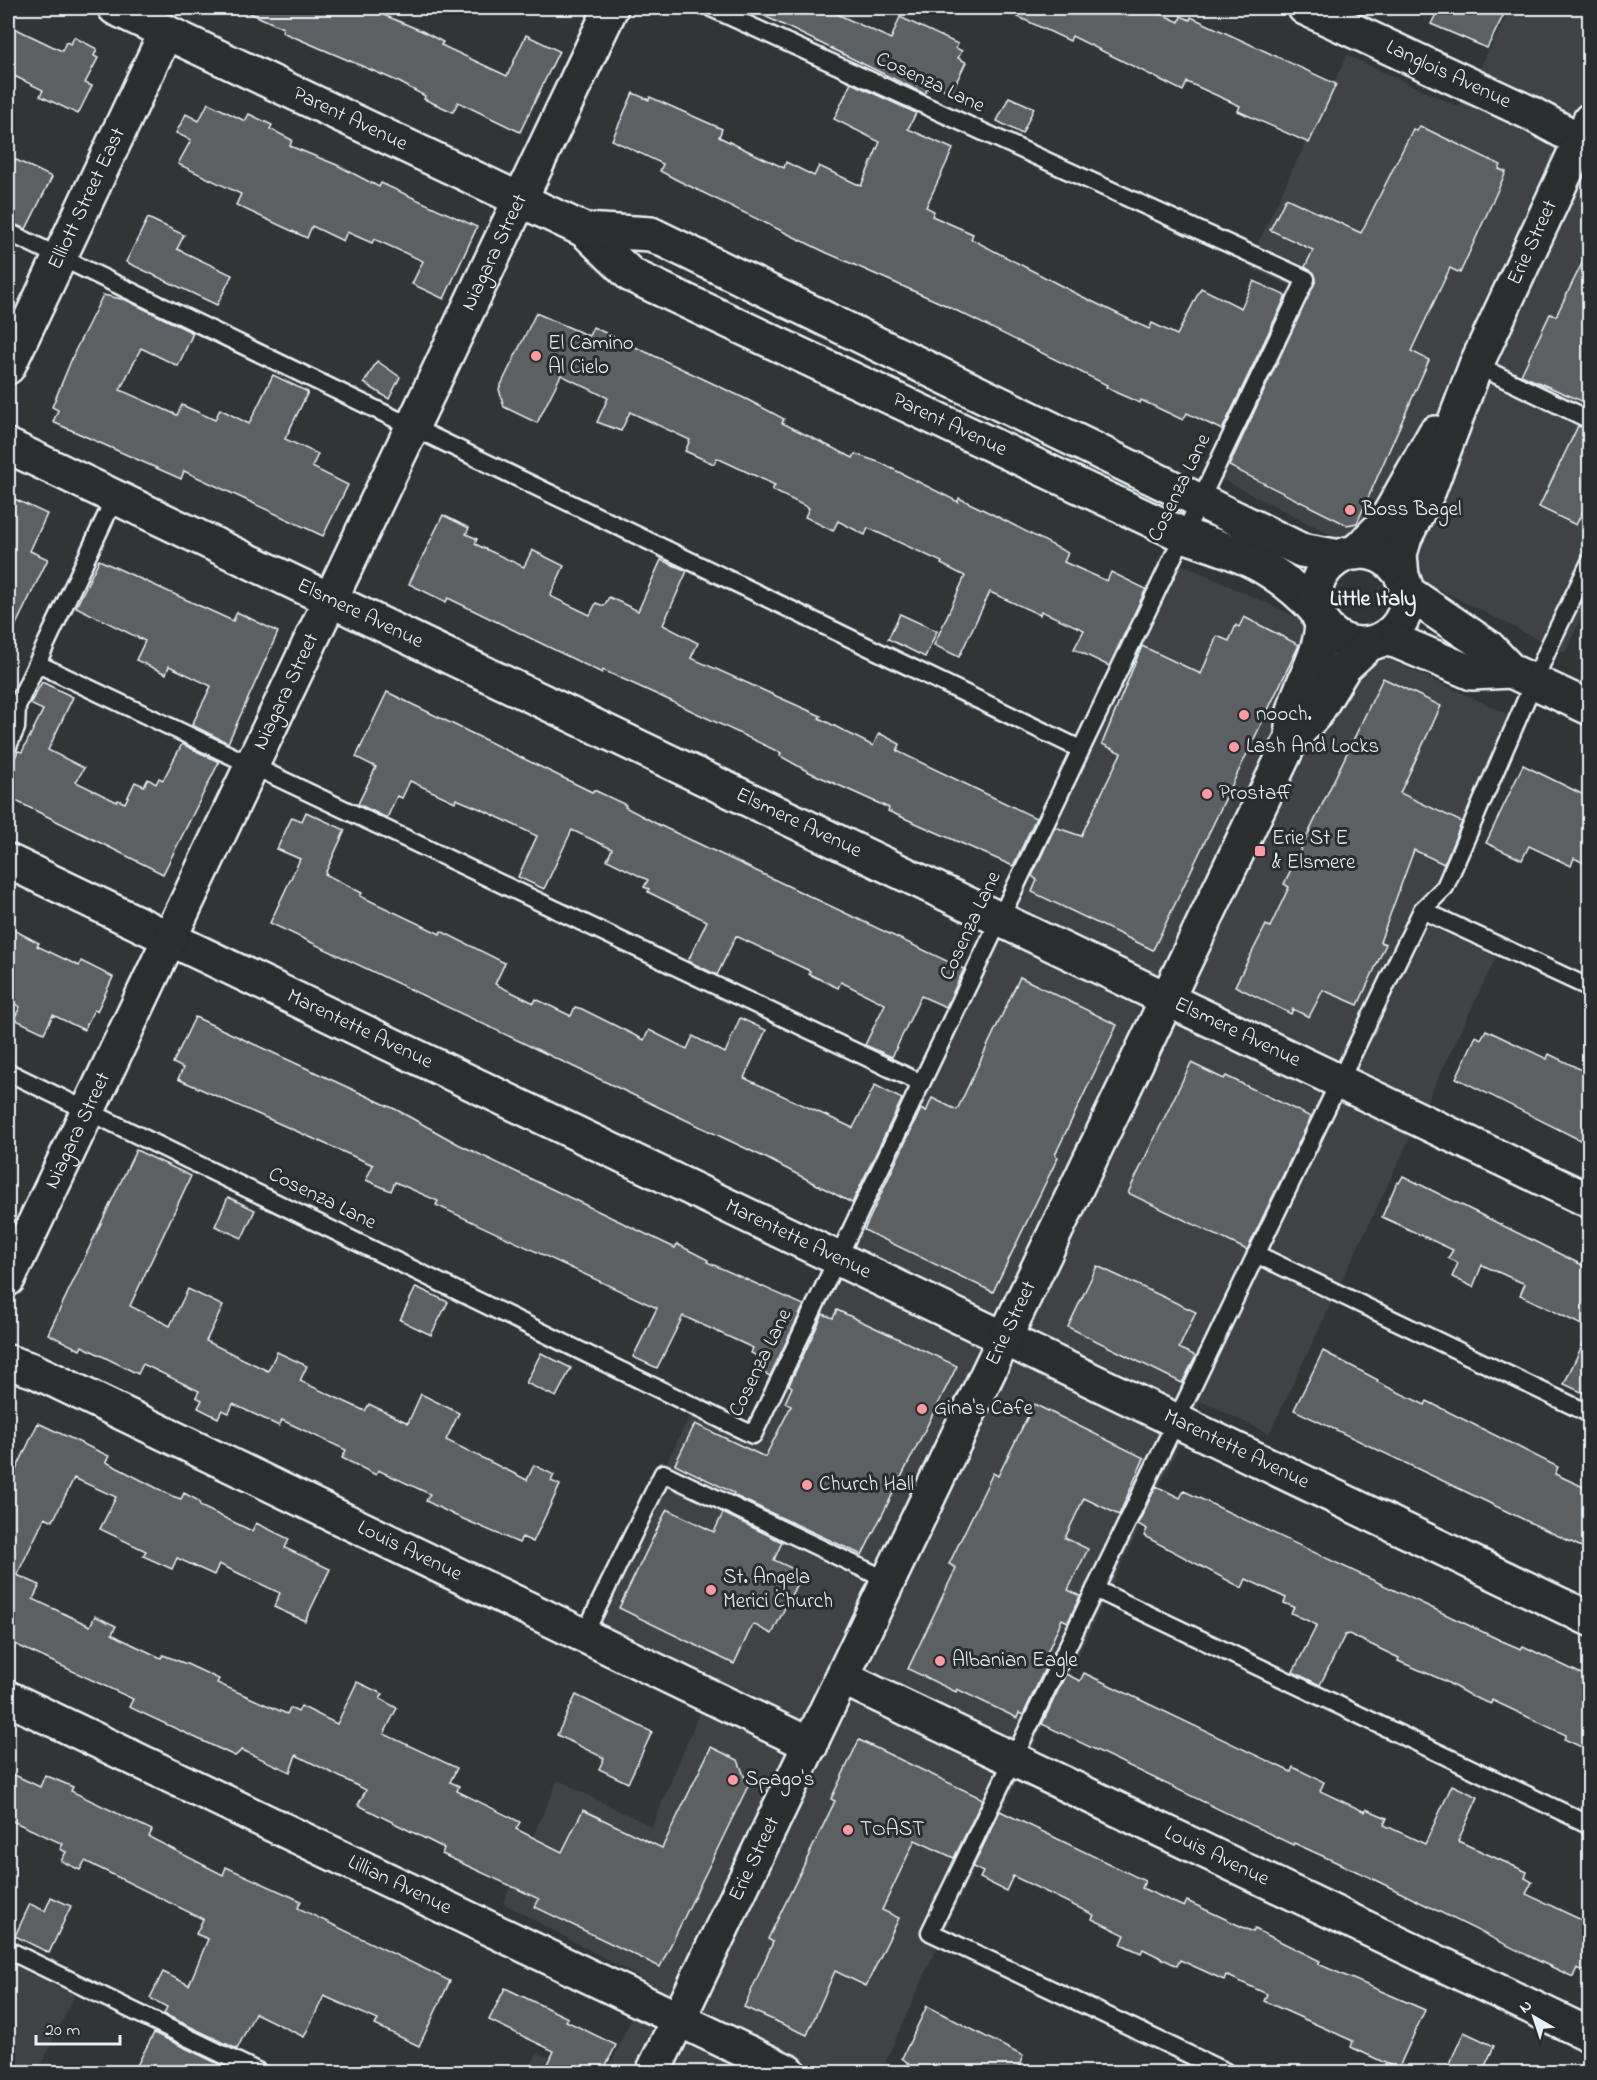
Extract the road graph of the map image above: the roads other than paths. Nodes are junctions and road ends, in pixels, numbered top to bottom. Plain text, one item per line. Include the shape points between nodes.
1 (115, 8) edge
2 (611, 8) edge
3 (711, 8) edge
4 (1305, 8) edge
5 (166, 32) junction
6 (1586, 136) edge
7 (520, 199) junction
8 (584, 230) junction
9 (8, 232) edge
10 (59, 257) junction
11 (842, 326) junction
12 (823, 365) junction
13 (1476, 365) junction
14 (8, 367) edge
15 (1590, 420) edge
16 (412, 427) junction
17 (1070, 436) junction
18 (8, 446) edge
19 (1052, 473) junction
20 (114, 499) junction
21 (1200, 500) junction
22 (1183, 535) junction
23 (1348, 555) junction
24 (1590, 562) edge
25 (1405, 585) junction
26 (330, 600) junction
27 (1320, 618) junction
28 (1376, 641) junction
29 (38, 664) junction
30 (1523, 677) junction
31 (1590, 708) edge
32 (1292, 738) junction
33 (8, 746) edge
34 (1080, 749) junction
35 (250, 767) junction
36 (8, 861) edge
37 (1422, 910) junction
38 (999, 920) junction
39 (169, 938) junction
40 (1590, 988) edge
41 (1168, 1001) junction
42 (8, 1072) edge
43 (921, 1083) junction
44 (1339, 1083) junction
45 (88, 1110) junction
46 (1590, 1202) edge
47 (1256, 1254) junction
48 (837, 1258) junction
49 (8, 1279) edge
50 (1005, 1339) junction
51 (8, 1362) edge
52 (1590, 1414) edge
53 (1176, 1420) junction
54 (889, 1581) junction
55 (1095, 1589) junction
56 (1590, 1619) edge
57 (584, 1635) junction
58 (843, 1678) junction
59 (8, 1698) edge
60 (811, 1745) junction
61 (1013, 1758) junction
62 (1590, 1825) edge
63 (8, 1950) edge
64 (679, 2019) junction
65 (1590, 2035) edge
66 (259, 2073) edge
67 (653, 2073) edge
68 (789, 2073) edge
69 (1226, 2073) edge

1 - 5 street, Parent Avenue
2 - 7 street, Niagara Street
3 - 21 lane, Cosenza Lane via 1306,279
4 - 6 street, Langlois Avenue
5 - 7 street, Parent Avenue
5 - 10 street, Elliott Street East
6 - 13 street, Erie Street
7 - 8 street, Parent Avenue
7 - 16 street, Niagara Street
8 - 11 street, Parent Avenue via 651,234
8 - 12 street, Parent Avenue via 631,275
9 - 10 lane
10 - 14 street, Elliott Street East
10 - 16 lane
11 - 12 street
11 - 17 street, Parent Avenue
12 - 19 street, Parent Avenue
13 - 15 lane
13 - 23 street, Erie Street via 1384,524
13 - 25 street, Erie Street via 1429,490 1405,537 1400,554
16 - 26 street, Niagara Street
16 - 34 lane
17 - 19 street
17 - 21 street, Parent Avenue
18 - 20 street, Elsmere Avenue
19 - 22 street, Parent Avenue
20 - 26 street, Elsmere Avenue
20 - 29 lane
21 - 22 lane, Cosenza Lane
21 - 23 street, Parent Avenue via 1301,550
22 - 27 street, Parent Avenue via 1238,554 1280,575
22 - 34 lane, Cosenza Lane
23 - 25 street via 1379,556 1392,564
23 - 27 street via 1327,567 1319,581 1315,597
24 - 30 lane
25 - 28 street via 1407,608 1400,623
25 - 30 street
26 - 35 street, Niagara Street
26 - 38 street, Elsmere Avenue
27 - 28 street via 1338,638 1353,644
27 - 32 street, Erie Street via 1317,656 1292,716
28 - 30 street via 1396,641 1472,673
28 - 32 street, Erie Street via 1344,667 1316,713
29 - 33 lane via 17,706 16,728
29 - 35 lane
30 - 31 street
30 - 37 lane via 1445,887
32 - 41 street, Erie Street
34 - 38 lane, Cosenza Lane
35 - 39 street, Niagara Street
35 - 43 lane
36 - 39 street, Marentette Avenue
37 - 40 lane
37 - 44 lane
38 - 41 street, Elsmere Avenue
38 - 43 lane, Cosenza Lane
39 - 45 street, Niagara Street
39 - 48 street, Marentette Avenue
41 - 44 street, Elsmere Avenue
41 - 50 street, Erie Street
42 - 45 lane, Cosenza Lane
43 - 48 lane, Cosenza Lane
44 - 46 street, Elsmere Avenue
44 - 47 lane
45 - 48 lane, Cosenza Lane via 753,1435
45 - 49 street, Niagara Street
47 - 52 lane
47 - 53 lane
48 - 50 street, Marentette Avenue
50 - 53 street, Marentette Avenue
50 - 54 street, Erie Street
51 - 57 street, Louis Avenue via 35,1371
53 - 55 lane
53 - 56 street, Marentette Avenue
54 - 57 lane via 663,1473
54 - 58 street, Erie Street
55 - 61 lane
55 - 62 lane
57 - 60 street, Louis Avenue
58 - 60 street, Erie Street
58 - 61 street, Louis Avenue
59 - 64 street, Lillian Avenue
60 - 64 street, Erie Street
61 - 65 street, Louis Avenue
61 - 69 lane via 930,1932
63 - 66 lane
64 - 67 street, Erie Street
64 - 68 street, Lillian Avenue

